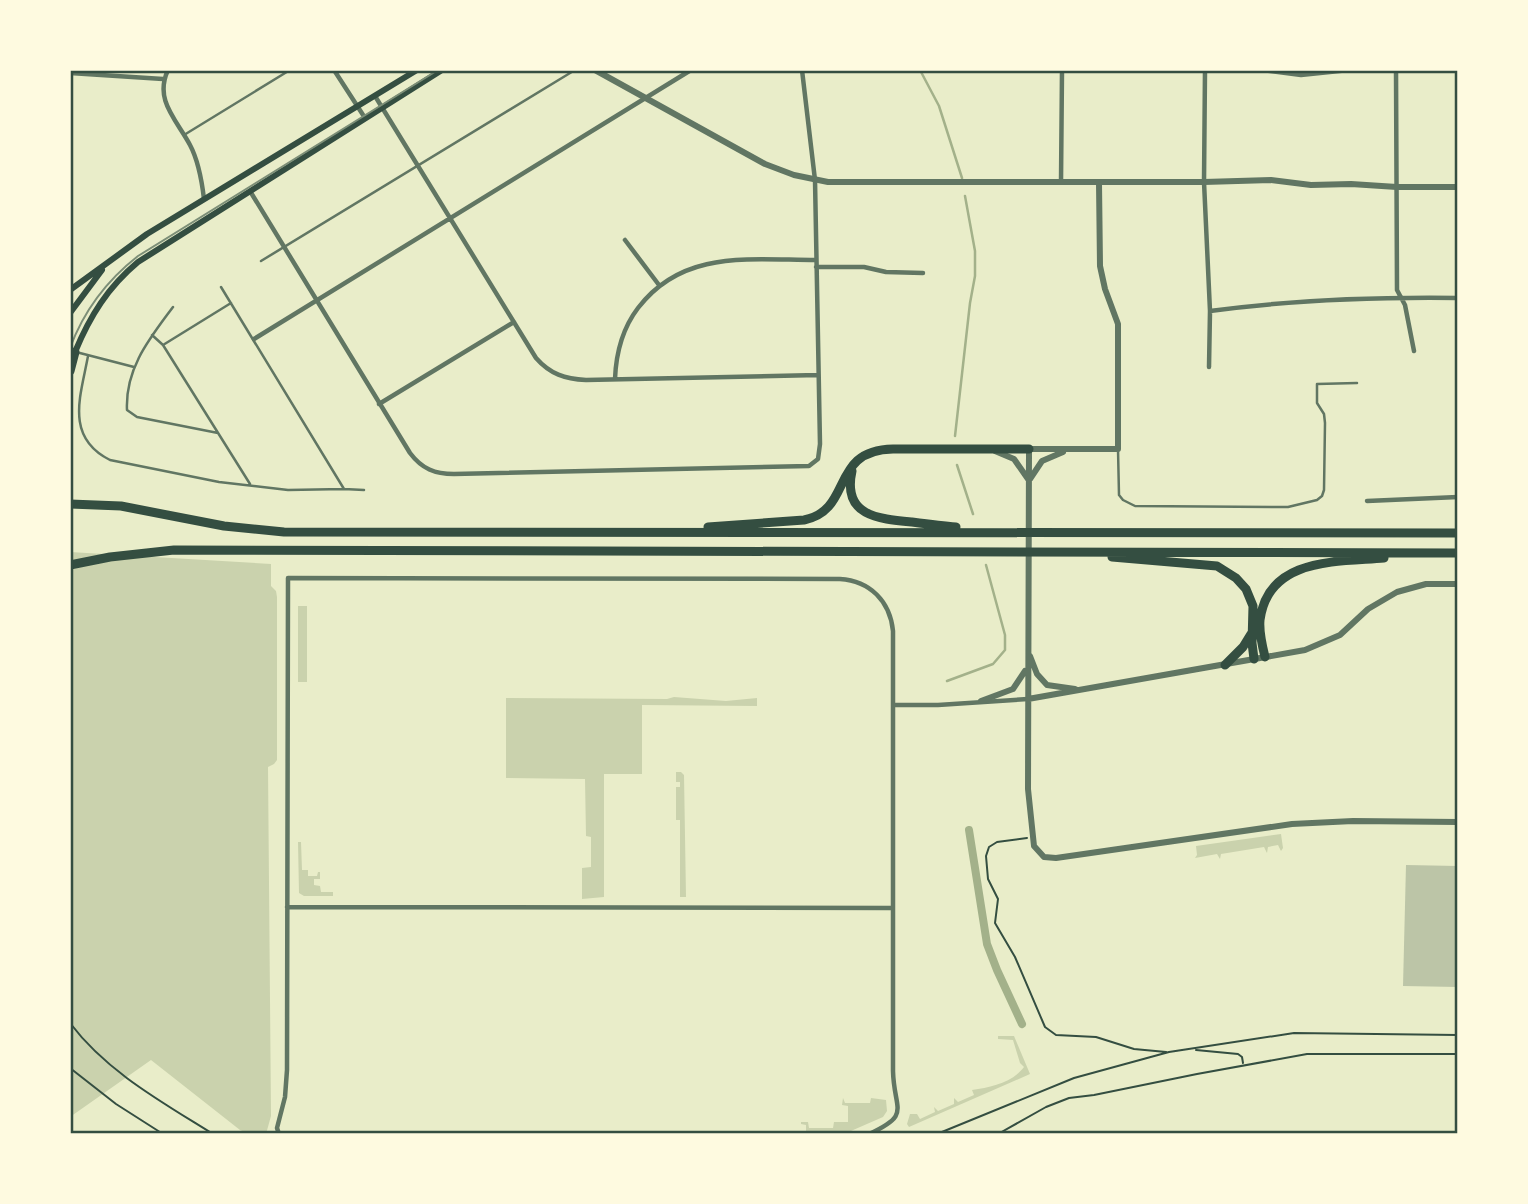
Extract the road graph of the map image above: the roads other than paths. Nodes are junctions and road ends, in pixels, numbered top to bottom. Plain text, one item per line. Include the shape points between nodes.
1 (168, 70) edge
2 (290, 70) edge
3 (334, 70) edge
4 (417, 70) edge
5 (442, 70) edge
6 (575, 70) edge
7 (595, 70) edge
8 (691, 70) edge
9 (802, 70) edge
10 (1062, 70) edge
11 (1205, 70) edge
12 (1262, 70) edge
13 (1349, 70) edge
14 (1396, 70) edge
15 (70, 73) edge
16 (163, 79) junction
17 (375, 96) junction
18 (646, 98) junction
19 (357, 106) junction
20 (383, 108) junction
21 (366, 119) junction
22 (184, 135) junction
23 (418, 165) junction
24 (815, 180) junction
25 (1204, 182) junction
26 (1061, 183) junction
27 (1099, 183) junction
28 (1397, 187) junction
29 (1458, 187) edge
30 (250, 191) junction
31 (204, 199) junction
32 (450, 219) junction
33 (625, 240) dead end
34 (284, 247) junction
35 (816, 260) junction
36 (111, 261) junction
37 (261, 261) dead end
38 (816, 267) junction
39 (923, 273) dead end
40 (659, 285) junction
41 (221, 287) dead end
42 (70, 290) edge
43 (1401, 297) junction
44 (1458, 298) edge
45 (316, 301) junction
46 (232, 303) junction
47 (173, 307) dead end
48 (1210, 312) junction
49 (70, 313) edge
50 (514, 322) junction
51 (152, 335) junction
52 (254, 339) junction
53 (163, 345) junction
54 (73, 351) edge
55 (1414, 351) dead end
56 (88, 356) junction
57 (134, 367) junction
58 (1209, 367) dead end
59 (70, 371) edge
60 (818, 375) junction
61 (615, 379) junction
62 (1357, 383) dead end
63 (379, 404) junction
64 (218, 433) junction
65 (986, 449) junction
66 (1029, 449) junction
67 (1073, 449) junction
68 (1118, 449) junction
69 (854, 463) junction
70 (1029, 481) junction
71 (250, 485) junction
72 (344, 489) junction
73 (364, 490) dead end
74 (1458, 497) edge
75 (1367, 501) dead end
76 (70, 504) edge
77 (626, 532) junction
78 (1003, 532) junction
79 (1458, 533) edge
80 (1051, 551) junction
81 (1447, 553) junction
82 (1458, 553) edge
83 (70, 565) edge
84 (1458, 584) edge
85 (1253, 629) junction
86 (1028, 646) junction
87 (1265, 657) junction
88 (1254, 659) junction
89 (1225, 665) junction
90 (1027, 666) junction
91 (1084, 690) junction
92 (1028, 699) junction
93 (981, 701) junction
94 (893, 705) junction
95 (1458, 822) edge
96 (287, 907) junction
97 (892, 908) junction
98 (278, 1134) edge
99 (869, 1134) edge

1 - 16 street
2 - 22 lane
3 - 19 street
4 - 17 main road
5 - 20 main road
6 - 23 lane
7 - 18 street
8 - 18 street
9 - 24 street
10 - 26 street
11 - 25 street
12 - 13 street via 1301,75
14 - 28 street
15 - 16 street
16 - 22 street via 165,104
17 - 19 main road
17 - 20 street
18 - 24 street via 765,164
18 - 32 street
19 - 21 street
19 - 31 main road
20 - 21 main road
20 - 23 street
21 - 30 main road
22 - 31 street via 193,151
23 - 32 street
23 - 34 lane
24 - 26 street
24 - 35 street
25 - 27 street
25 - 28 street via 1271,180
25 - 48 street
26 - 27 street
27 - 68 street via 1100,266 1118,324
28 - 29 street
28 - 43 street via 1397,290
30 - 34 street
30 - 54 main road via 125,273 100,303
31 - 36 main road
32 - 45 street
32 - 50 street
33 - 40 street
34 - 37 lane
34 - 45 street
35 - 38 street
35 - 40 street via 713,262 680,272
36 - 42 main road
36 - 49 main road
38 - 39 street
38 - 60 street
40 - 61 street via 626,329
41 - 46 lane
43 - 44 street
43 - 48 street
43 - 55 street
45 - 52 street
45 - 63 street
46 - 52 lane
46 - 53 lane
47 - 51 lane
48 - 58 street
50 - 61 street via 536,358 553,373 576,379
50 - 63 street
51 - 53 lane
51 - 57 lane
52 - 72 lane
53 - 64 lane
54 - 56 lane
54 - 59 highway
56 - 57 lane
56 - 71 lane via 78,417 85,437 102,456
57 - 64 lane via 127,404 131,415
60 - 61 street
60 - 63 street via 820,448 814,463 803,467 445,474 414,458
62 - 68 lane via 1317,384 1325,423 1324,490 1317,500 1283,507 1135,506 1119,495
64 - 71 lane
65 - 66 highway
65 - 69 highway via 883,449
65 - 70 street via 1014,458
66 - 67 street
66 - 70 street
67 - 68 street
67 - 70 street via 1046,458
69 - 77 highway via 832,504 809,519
69 - 78 highway via 851,492 866,514
70 - 86 street
71 - 72 lane
72 - 73 lane
74 - 75 street
76 - 77 highway via 121,506 254,530
77 - 78 highway
78 - 79 highway
80 - 81 highway
80 - 83 highway via 174,551
80 - 85 highway via 1217,566 1246,589 1253,607
81 - 82 highway
81 - 87 highway via 1315,564 1295,571 1278,584 1263,609 1260,622
84 - 87 street via 1407,588 1378,602 1332,640
85 - 88 highway
85 - 89 highway via 1243,648
86 - 90 street
86 - 91 street via 1033,667 1047,685
87 - 88 street
88 - 89 street
89 - 91 street
90 - 92 street
90 - 93 street via 1013,689
91 - 92 street
92 - 93 street
92 - 95 street via 1032,838 1038,852 1051,859 1292,824
93 - 94 street
94 - 96 street via 890,615 878,594 850,580 288,578
94 - 97 street
96 - 97 street
96 - 98 street via 287,1085
97 - 99 street via 897,1115 891,1124

